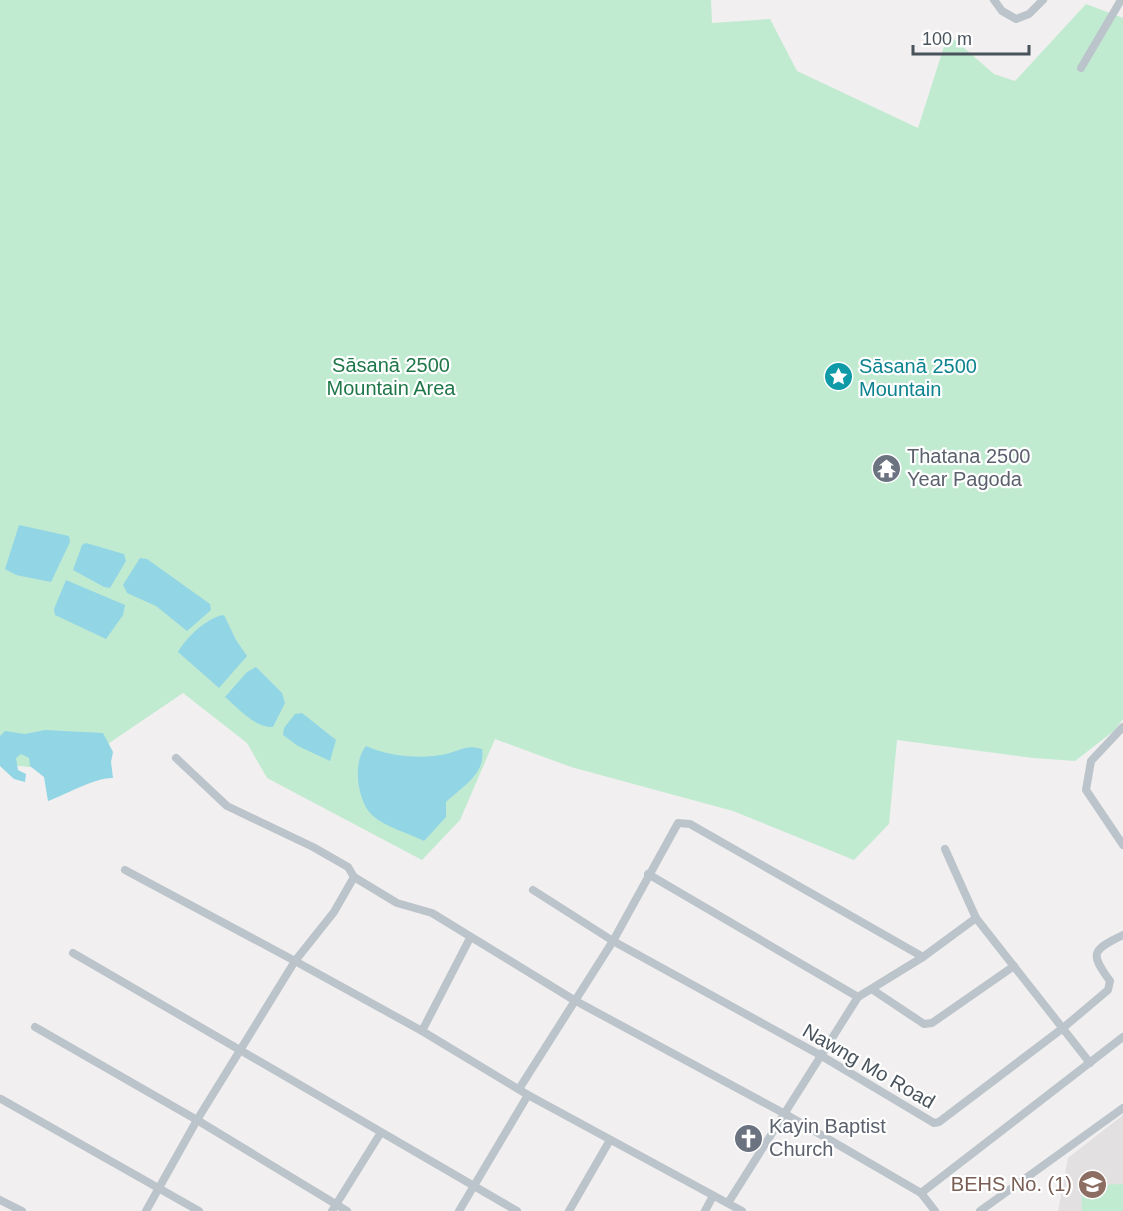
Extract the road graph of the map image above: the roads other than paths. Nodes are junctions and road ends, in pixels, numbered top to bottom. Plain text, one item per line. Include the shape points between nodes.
1 (994, 0) edge
2 (1044, 0) edge
3 (1121, 0) edge
4 (1081, 68) dead end
5 (1123, 727) edge
6 (176, 758) dead end
7 (1123, 845) edge
8 (945, 849) dead end
9 (125, 870) dead end
10 (648, 874) junction
11 (354, 877) junction
12 (533, 890) dead end
13 (976, 918) junction
14 (1123, 935) edge
15 (470, 938) junction
16 (613, 941) junction
17 (73, 953) dead end
18 (923, 957) junction
19 (294, 961) junction
20 (1014, 966) junction
21 (873, 990) junction
22 (858, 997) junction
23 (574, 1000) junction
24 (35, 1027) dead end
25 (1064, 1028) junction
26 (422, 1031) junction
27 (1123, 1037) edge
28 (242, 1050) junction
29 (819, 1055) junction
30 (1090, 1063) junction
31 (519, 1089) junction
32 (528, 1095) junction
33 (1, 1099) edge
34 (1123, 1108) edge
35 (787, 1114) junction
36 (197, 1120) junction
37 (380, 1134) junction
38 (610, 1140) junction
39 (474, 1186) junction
40 (159, 1187) junction
41 (921, 1193) junction
42 (713, 1196) junction
43 (0, 1200) edge
44 (728, 1203) junction
45 (333, 1208) edge
46 (22, 1211) edge
47 (146, 1211) edge
48 (199, 1211) edge
49 (347, 1211) edge
50 (459, 1211) edge
51 (517, 1211) edge
52 (569, 1211) edge
53 (705, 1211) edge
54 (742, 1211) edge
55 (935, 1211) edge
56 (980, 1211) edge

1 - 2 street via 1002,11 1016,19 1029,14
3 - 4 street
5 - 7 street via 1091,761 1086,790
6 - 11 street via 227,806 313,847 348,867
8 - 13 street
9 - 19 street
10 - 16 street
10 - 18 street via 678,823 690,824
10 - 22 street
11 - 15 street via 397,903 432,914
11 - 19 street via 334,912
12 - 16 street, Nawng Mo Road
13 - 18 street
13 - 20 street
14 - 25 street, Nawng Mo Road via 1095,955 1110,981 1108,990
15 - 23 street
15 - 26 street
16 - 23 street
16 - 29 street, Nawng Mo Road
17 - 28 street
18 - 21 street
19 - 26 street
19 - 28 street
20 - 21 street via 932,1023 924,1024
20 - 25 street
21 - 22 street
22 - 29 street
23 - 31 street
23 - 35 street
24 - 36 street
25 - 29 street, Nawng Mo Road via 939,1122 928,1120
25 - 30 street
26 - 31 street
27 - 30 street
28 - 36 street
28 - 37 street
29 - 35 street
30 - 41 street
31 - 32 street
32 - 38 street
32 - 39 street
33 - 40 street
34 - 56 street
35 - 41 street
35 - 44 street
36 - 40 street
36 - 45 street
37 - 39 street
37 - 45 street
38 - 42 street
38 - 52 street
39 - 50 street
39 - 51 street
40 - 47 street
40 - 48 street
41 - 55 street
42 - 44 street
42 - 53 street
43 - 46 street
44 - 54 street
45 - 49 street

